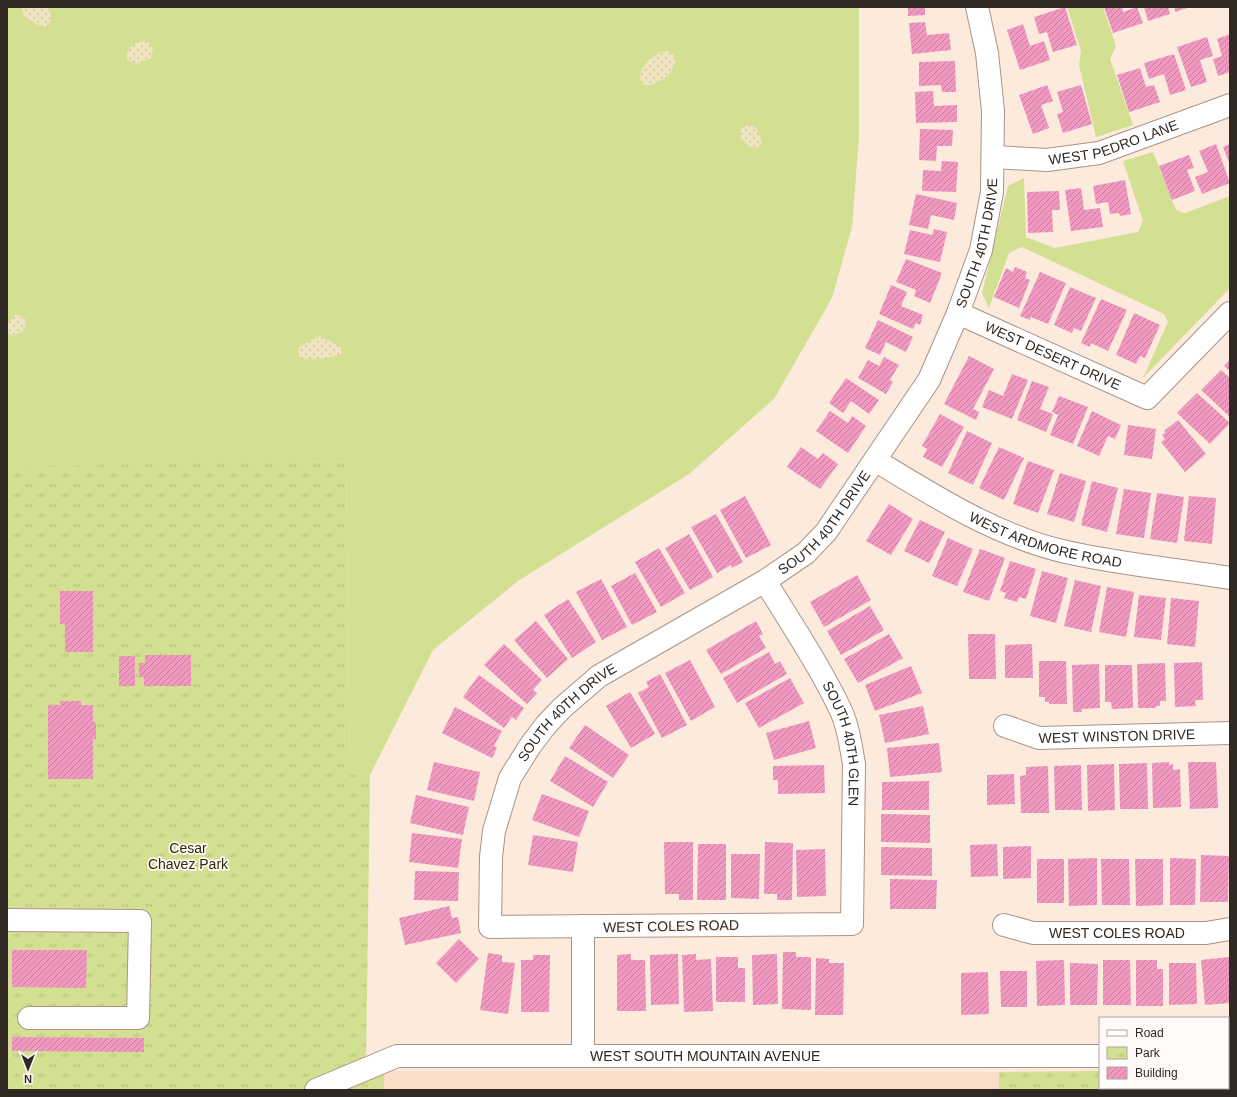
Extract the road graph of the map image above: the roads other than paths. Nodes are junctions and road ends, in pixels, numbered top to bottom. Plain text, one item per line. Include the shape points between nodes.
1 (977, 7) edge
2 (1230, 104) edge
3 (993, 158) junction
4 (958, 313) junction
5 (1230, 313) edge
6 (875, 460) junction
7 (1230, 578) edge
8 (765, 581) junction
9 (1005, 726) dead end
10 (1230, 733) edge
11 (7, 920) edge
12 (852, 924) joint
13 (1004, 925) dead end
14 (583, 926) junction
15 (490, 927) joint
16 (1230, 929) edge
17 (30, 1018) dead end
18 (582, 1056) junction
19 (1099, 1056) edge
20 (316, 1090) edge

1 - 3 street, SOUTH 40TH DRIVE via 987,53 992,104
2 - 3 street, WEST PEDRO LANE via 1099,153 1047,160
3 - 4 street, SOUTH 40TH DRIVE via 992,192 981,250
4 - 5 street, WEST DESERT DRIVE via 1147,398
4 - 6 street, SOUTH 40TH DRIVE via 929,380
6 - 7 street, WEST ARDMORE ROAD via 940,500 974,517 1062,551
6 - 8 street, SOUTH 40TH DRIVE via 826,532 806,552
8 - 12 street, SOUTH 40TH GLEN via 843,714 854,764
8 - 15 street, SOUTH 40TH DRIVE via 599,676 546,725 510,778 494,831
9 - 10 street, WEST WINSTON DRIVE via 1039,738
11 - 17 street via 140,921 138,1018
12 - 14 street, WEST COLES ROAD
13 - 16 street, WEST COLES ROAD via 1033,933 1206,933
14 - 15 street, WEST COLES ROAD
14 - 18 street
18 - 19 street, WEST SOUTH MOUNTAIN AVENUE
18 - 20 street, WEST SOUTH MOUNTAIN AVENUE via 398,1056

